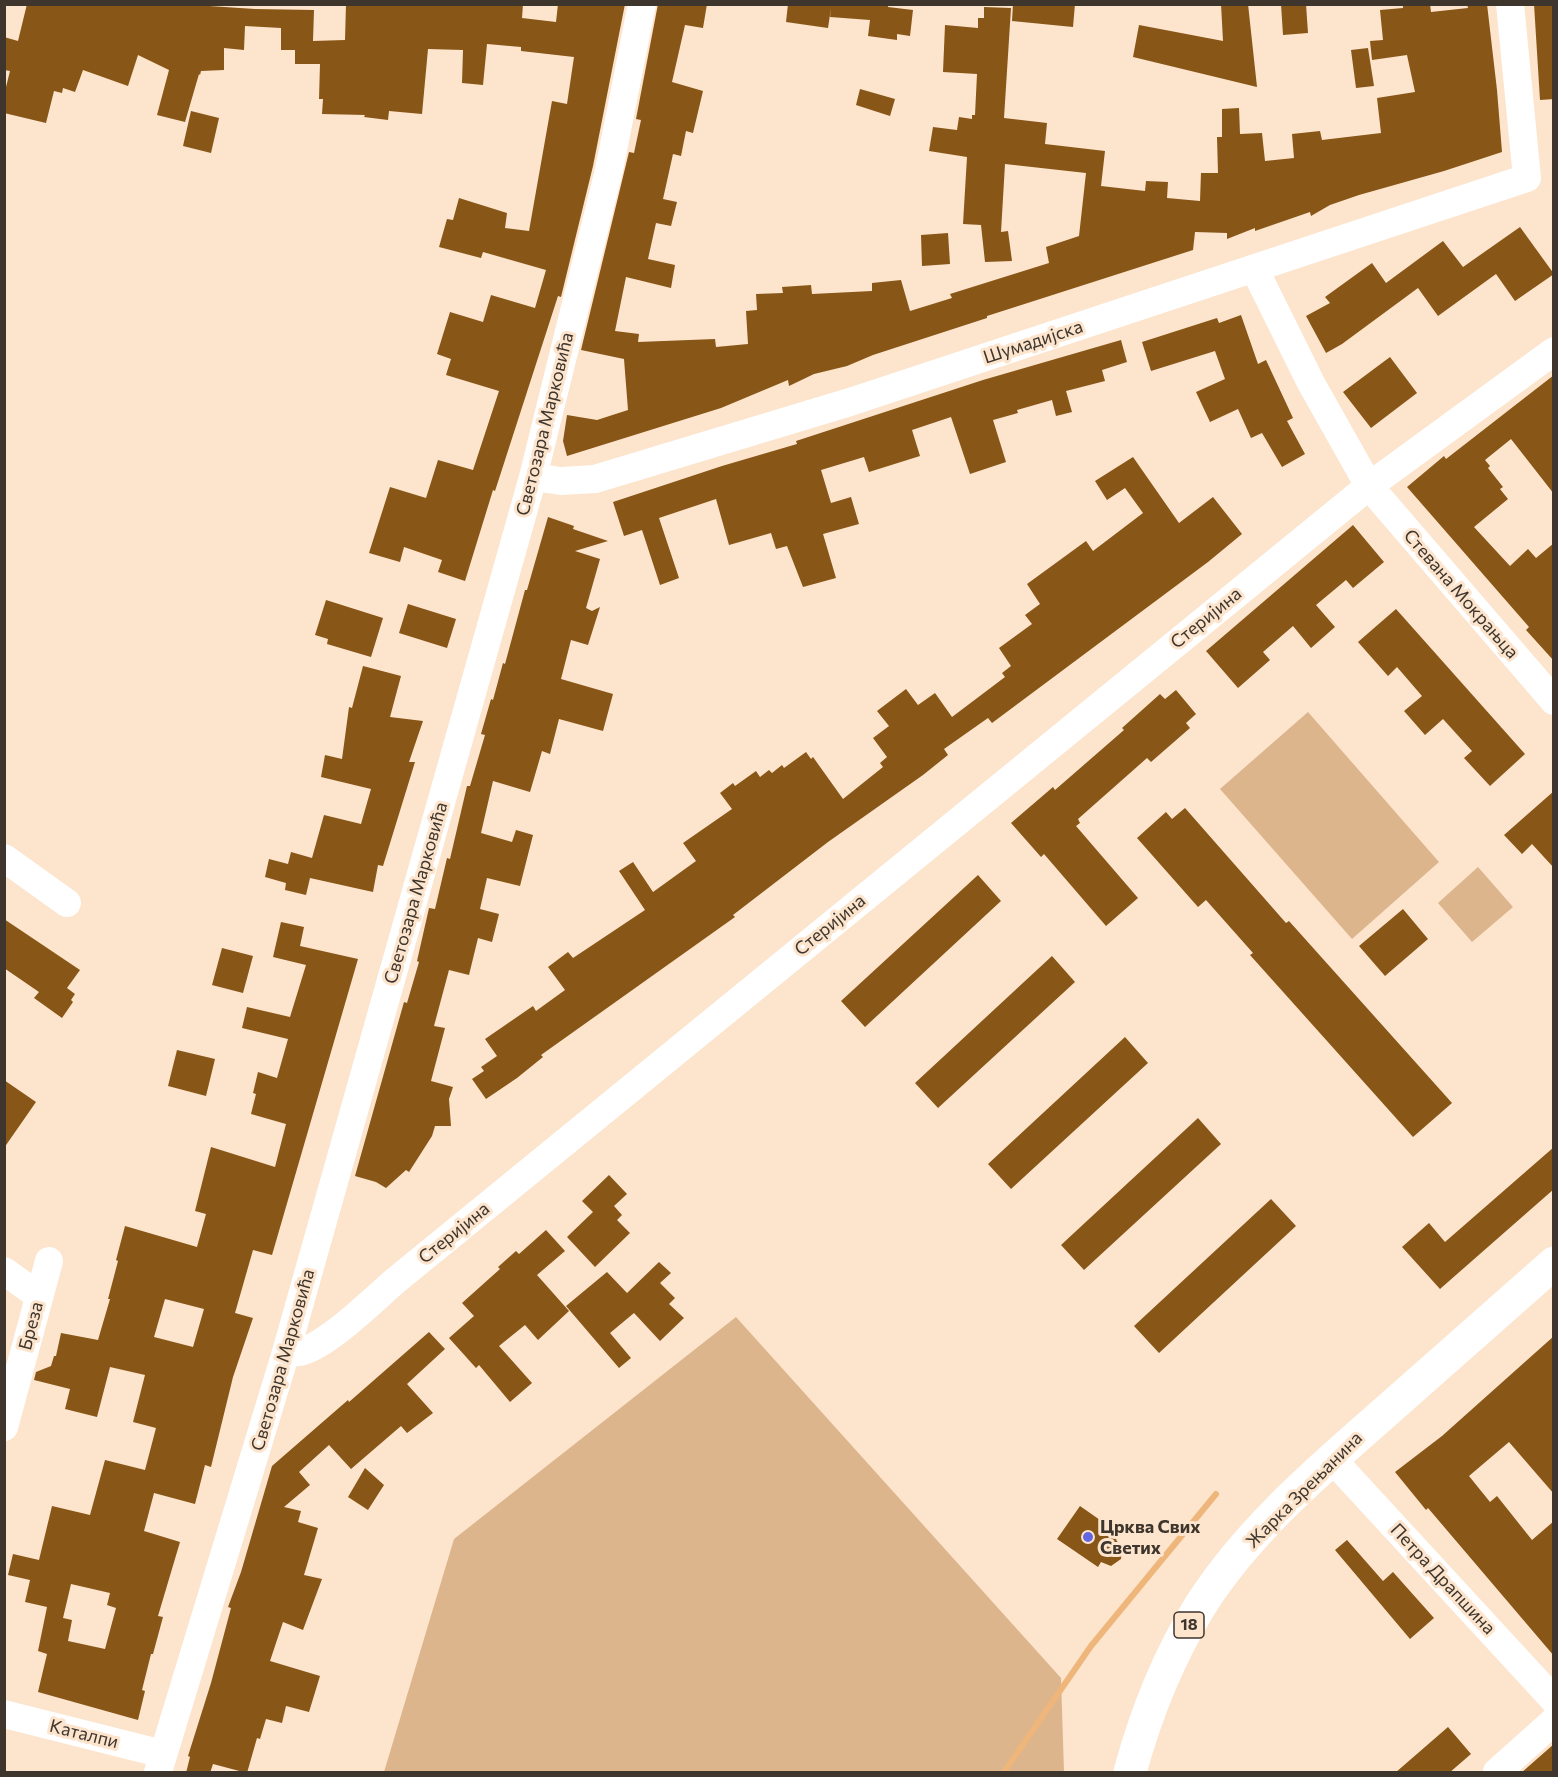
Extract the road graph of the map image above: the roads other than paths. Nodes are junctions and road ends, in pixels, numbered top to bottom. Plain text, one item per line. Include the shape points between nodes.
1 (642, 4) edge
2 (1510, 4) edge
3 (1255, 270) junction
4 (1554, 351) edge
5 (533, 477) junction
6 (1368, 486) junction
7 (1554, 701) edge
8 (4, 858) edge
9 (67, 903) dead end
10 (49, 1261) dead end
11 (1554, 1263) edge
12 (4, 1271) edge
13 (39, 1296) junction
14 (286, 1352) junction
15 (4, 1427) edge
16 (1332, 1459) junction
17 (1554, 1700) edge
18 (4, 1714) edge
19 (1554, 1721) edge
20 (160, 1763) edge
21 (1130, 1773) edge
22 (1497, 1773) edge

1 - 5 street, Светозара Марковића via 609,170
2 - 3 street, Шумадијска via 1527,178
3 - 5 street, Шумадијска via 850,402 595,479 561,482
3 - 6 street
4 - 6 street, Стеријина
5 - 14 street, Светозара Марковића
6 - 7 street, Стевана Мокрањца
6 - 14 street, Стеријина via 339,1329 309,1349
8 - 9 street
10 - 13 street, Бреза
11 - 16 main road, Жарка Зрењанина / 18
12 - 13 street
13 - 15 street, Бреза
14 - 20 street, Светозара Марковића
16 - 17 street, Петра Драпшина
16 - 21 main road, Жарка Зрењанина / 18 via 1260,1530 1201,1605 1158,1685
18 - 20 street, Каталпи
19 - 22 street

